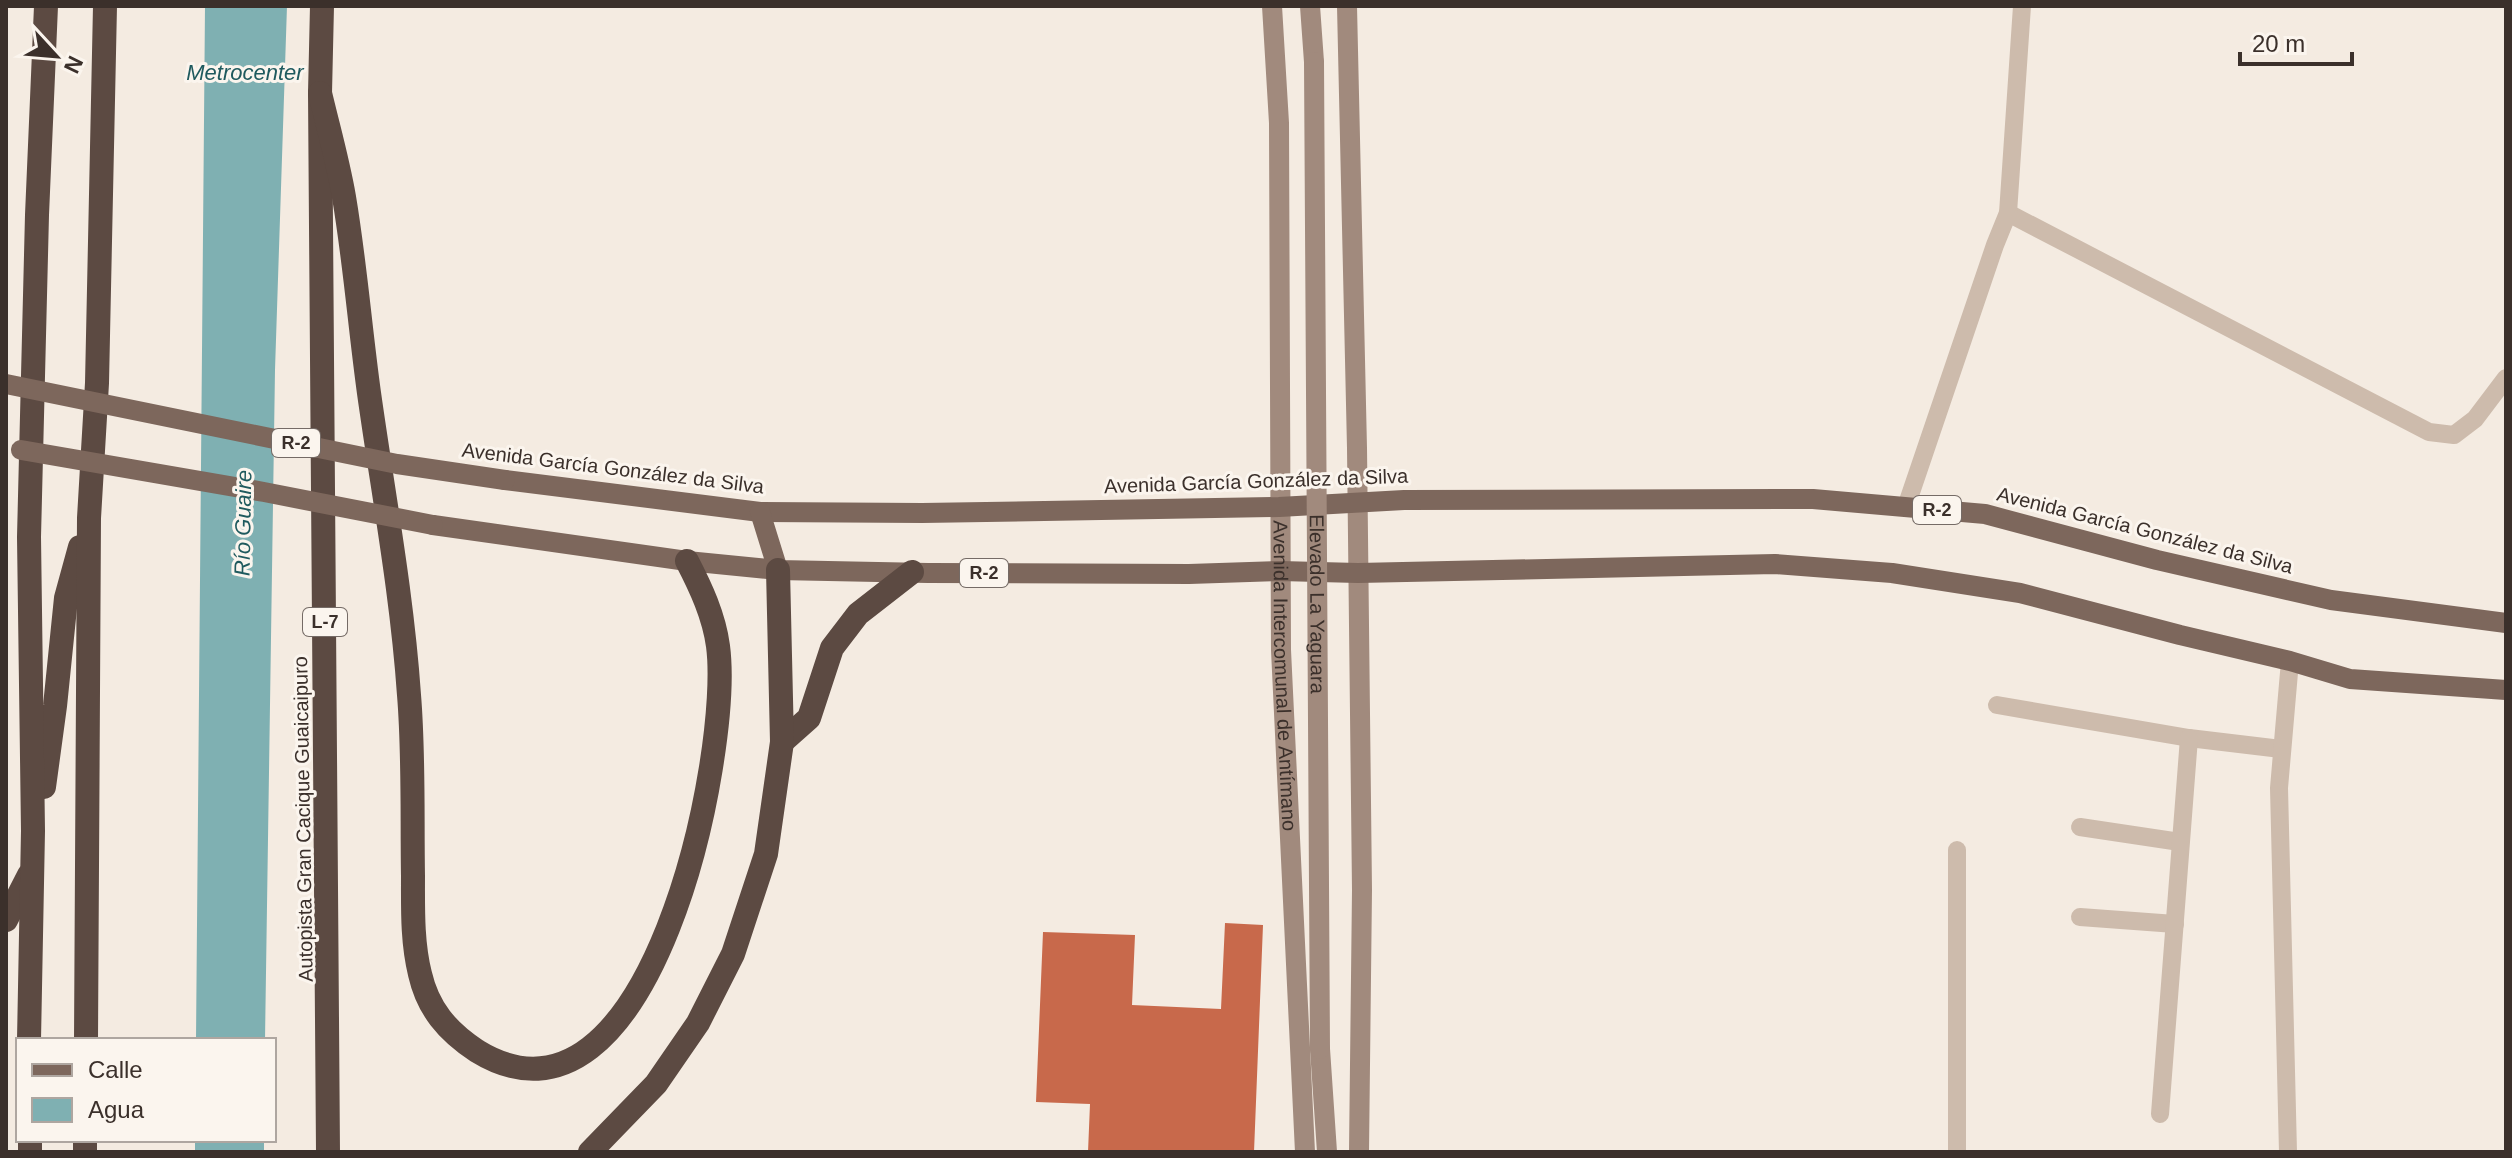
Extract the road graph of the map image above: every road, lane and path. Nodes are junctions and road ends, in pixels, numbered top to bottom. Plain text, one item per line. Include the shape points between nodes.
1 (46, 6) edge
2 (105, 6) edge
3 (322, 6) edge
4 (1272, 6) edge
5 (1310, 6) edge
6 (1317, 6) edge
7 (1347, 6) edge
8 (2022, 6) edge
9 (1314, 62) junction
10 (320, 93) junction
11 (2008, 213) junction
12 (2506, 378) edge
13 (6, 384) edge
14 (6, 446) edge
15 (1357, 503) junction
16 (1279, 507) junction
17 (1906, 507) junction
18 (760, 512) junction
19 (89, 518) junction
20 (687, 561) junction
21 (778, 570) junction
22 (1280, 571) junction
23 (912, 572) junction
24 (1358, 573) junction
25 (2506, 623) edge
26 (2290, 661) junction
27 (2506, 690) edge
28 (1997, 705) dead end
29 (2189, 738) junction
30 (782, 742) junction
31 (2281, 749) junction
32 (2080, 827) dead end
33 (2180, 842) junction
34 (1957, 850) dead end
35 (32, 869) junction
36 (2080, 917) dead end
37 (6, 920) edge
38 (2175, 924) junction
39 (29, 1038) edge
40 (86, 1038) edge
41 (1320, 1049) junction
42 (2160, 1114) dead end
43 (328, 1152) edge
44 (590, 1152) edge
45 (1305, 1152) edge
46 (1319, 1152) edge
47 (1327, 1152) edge
48 (1359, 1152) edge
49 (1957, 1152) edge
50 (2288, 1152) edge

1 - 35 highway via 29,537
2 - 19 highway
3 - 10 highway, Autopista Gran Cacique Guaicaipuro / L-7
4 - 16 main road, Avenida Intercomunal de Antímano via 1279,123
5 - 9 main road
6 - 9 main road
7 - 15 main road
8 - 11 lane
9 - 41 main road, Elevado La Yaguara, bridge
10 - 20 highway via 344,194 403,632 420,973 428,1002 442,1024 505,1064 556,1069 595,1050 637,998 681,898 711,771 718,694 718,646 706,599
10 - 43 highway, Autopista Gran Cacique Guaicaipuro / L-7
11 - 12 lane via 2429,432 2454,435 2475,419
11 - 17 lane
13 - 18 main road, Avenida García González da Silva / R-2, bridge via 397,464
14 - 20 main road, R-2, bridge via 498,536
15 - 16 main road, Avenida García González da Silva / R-2
15 - 17 main road, Avenida García González da Silva / R-2 via 1813,499
15 - 24 main road
16 - 18 main road, Avenida García González da Silva / R-2
16 - 22 main road, Avenida Intercomunal de Antímano
17 - 25 main road, Avenida García González da Silva / R-2 via 1985,514 2331,600
18 - 21 main road
19 - 35 highway via 66,598
19 - 40 highway
20 - 21 main road, R-2
21 - 23 main road, R-2
21 - 30 highway
22 - 23 main road, R-2
22 - 24 main road, R-2
22 - 45 main road, Avenida Intercomunal de Antímano
23 - 30 highway via 858,614 832,648 809,718
24 - 26 main road, R-2 via 1775,564 1892,573 2020,593
24 - 48 main road
26 - 27 main road, R-2 via 2350,679
26 - 31 lane
28 - 29 lane
29 - 31 lane
29 - 33 lane
30 - 44 highway via 766,854 733,954 698,1023 656,1084
31 - 50 lane
32 - 33 lane
33 - 38 lane
34 - 49 lane
35 - 37 highway
35 - 39 highway
36 - 38 lane
38 - 42 lane
41 - 46 main road
41 - 47 main road

